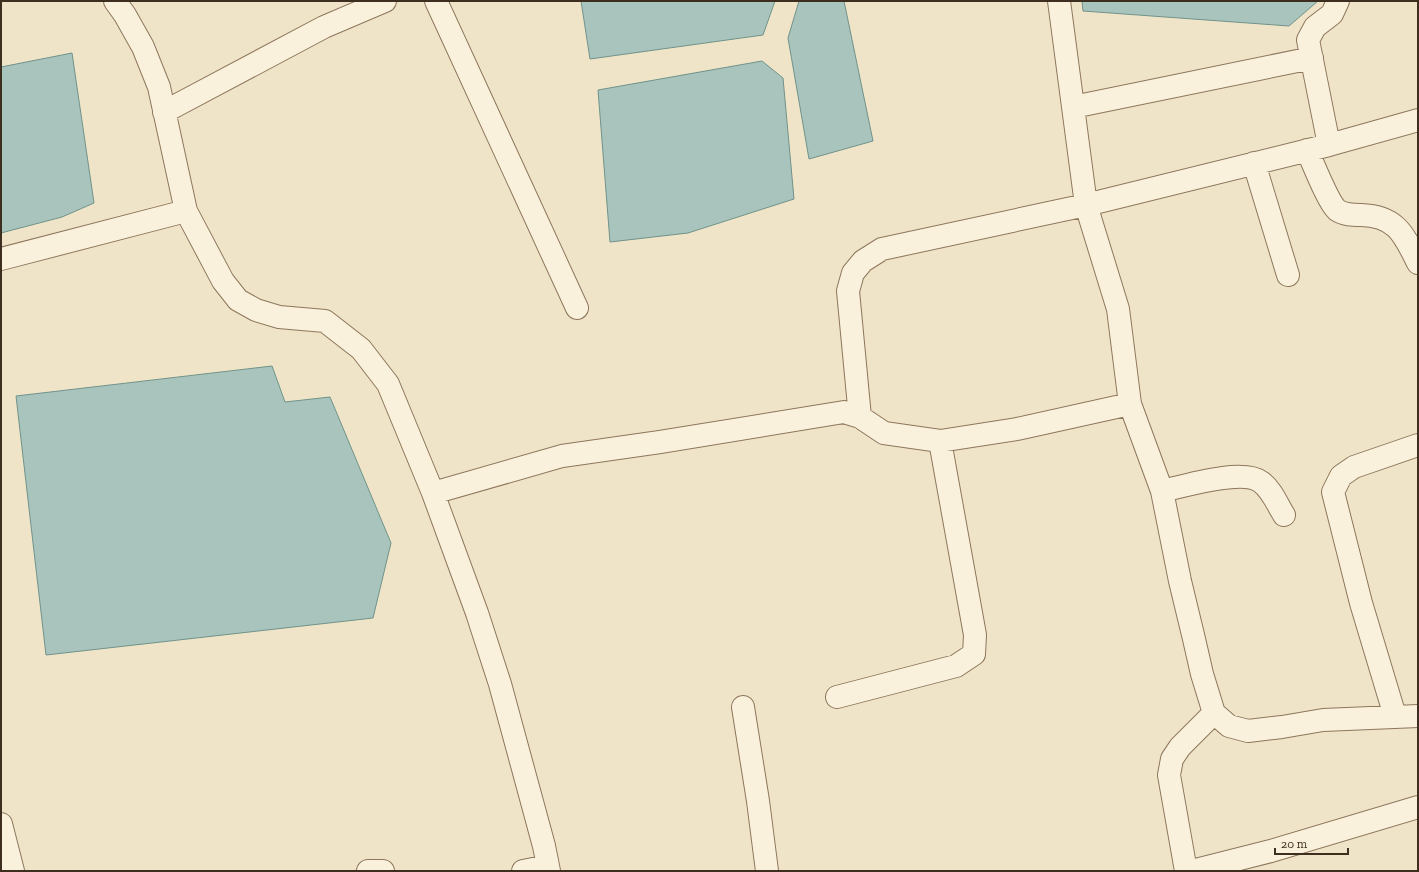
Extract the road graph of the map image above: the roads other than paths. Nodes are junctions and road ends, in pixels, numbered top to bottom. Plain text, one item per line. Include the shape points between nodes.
1 (115, 1) edge
2 (385, 1) edge
3 (436, 1) edge
4 (1059, 1) edge
5 (1338, 1) edge
6 (1312, 58) junction
7 (1073, 107) junction
8 (164, 112) junction
9 (1418, 120) edge
10 (1329, 145) junction
11 (1306, 150) junction
12 (1254, 163) junction
13 (1086, 205) junction
14 (186, 211) junction
15 (1, 259) edge
16 (1418, 263) edge
17 (1288, 275) dead end
18 (577, 308) dead end
19 (1130, 404) junction
20 (860, 417) junction
21 (940, 441) junction
22 (1418, 445) edge
23 (1162, 491) junction
24 (433, 493) junction
25 (1284, 515) dead end
26 (837, 697) dead end
27 (743, 707) dead end
28 (1214, 714) junction
29 (1394, 716) junction
30 (1418, 716) edge
31 (1418, 807) edge
32 (1, 824) edge
33 (548, 868) edge
34 (13, 871) edge
35 (368, 871) edge
36 (383, 871) edge
37 (523, 871) edge
38 (767, 871) edge
39 (1186, 871) edge
40 (1192, 871) edge

1 - 8 street via 143,47 159,87
2 - 8 street via 324,28
3 - 18 street
4 - 7 street
5 - 6 street via 1332,14 1315,27 1308,40
6 - 7 street
6 - 10 street
7 - 13 street
8 - 14 street
9 - 10 street
10 - 11 street
11 - 12 street
11 - 16 street via 1331,203 1338,211 1369,215 1396,226
12 - 13 street
12 - 17 street
13 - 19 street via 1118,309
13 - 20 street via 882,249 863,261 853,273 848,291
14 - 15 street
14 - 24 street via 223,281 238,300 256,310 279,316 325,321 361,348 388,384
19 - 21 street via 1017,429
19 - 23 street
20 - 21 street via 884,433
20 - 24 street via 844,412 562,456
21 - 26 street via 975,635 974,654 956,666
22 - 29 street via 1354,467 1340,476 1333,492 1361,603
23 - 25 street via 1213,480 1251,477 1270,491
23 - 28 street via 1180,581
24 - 33 street via 500,684
27 - 38 street
28 - 29 street via 1229,726 1248,731 1323,720
28 - 39 street via 1180,746 1172,759 1169,775
29 - 30 street
31 - 40 street via 1271,851
32 - 34 street
33 - 37 street
35 - 36 street

